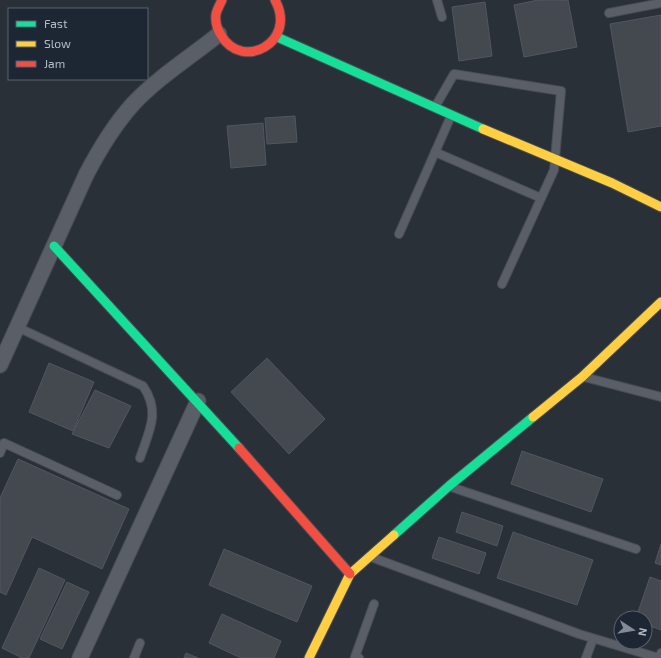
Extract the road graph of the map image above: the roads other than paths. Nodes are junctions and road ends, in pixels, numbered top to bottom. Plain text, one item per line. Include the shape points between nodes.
1 (222, 0) edge
2 (275, 0) edge
3 (438, 0) edge
4 (661, 3) edge
5 (609, 13) dead end
6 (442, 17) dead end
7 (219, 34) junction
8 (277, 37) junction
9 (435, 108) junction
10 (452, 116) junction
11 (435, 152) junction
12 (556, 160) junction
13 (541, 198) junction
14 (661, 207) edge
15 (399, 234) dead end
16 (54, 246) junction
17 (502, 284) dead end
18 (661, 302) edge
19 (17, 327) junction
20 (0, 365) edge
21 (582, 377) junction
22 (661, 397) edge
23 (198, 401) junction
24 (2, 443) edge
25 (0, 453) edge
26 (140, 458) dead end
27 (449, 486) junction
28 (117, 494) dead end
29 (636, 549) dead end
30 (371, 556) junction
31 (350, 574) junction
32 (374, 604) dead end
33 (593, 638) junction
34 (140, 643) dead end
35 (661, 653) edge
36 (83, 657) edge
37 (134, 658) edge
38 (309, 658) edge
39 (359, 658) edge
40 (586, 658) edge

1 - 7 street via 216,21
2 - 8 street via 282,18
3 - 6 lane
4 - 5 lane
7 - 8 street via 233,49 242,52 262,50
7 - 16 street via 149,89 119,120 98,151
8 - 9 street
9 - 10 street
9 - 12 lane via 454,74 561,92
10 - 11 lane
10 - 12 street
11 - 13 lane
11 - 15 lane
12 - 13 lane
12 - 14 street
13 - 17 lane
16 - 19 street
16 - 23 street
18 - 21 street
19 - 20 street
19 - 26 lane via 143,386 149,395 153,411 152,424
21 - 22 lane
21 - 27 street
23 - 31 street
23 - 36 street
24 - 25 lane
24 - 28 lane
27 - 29 lane
27 - 30 street
30 - 31 street
30 - 33 lane
31 - 38 street
32 - 39 lane via 355,657
33 - 35 lane via 659,658
33 - 40 lane
34 - 37 lane

